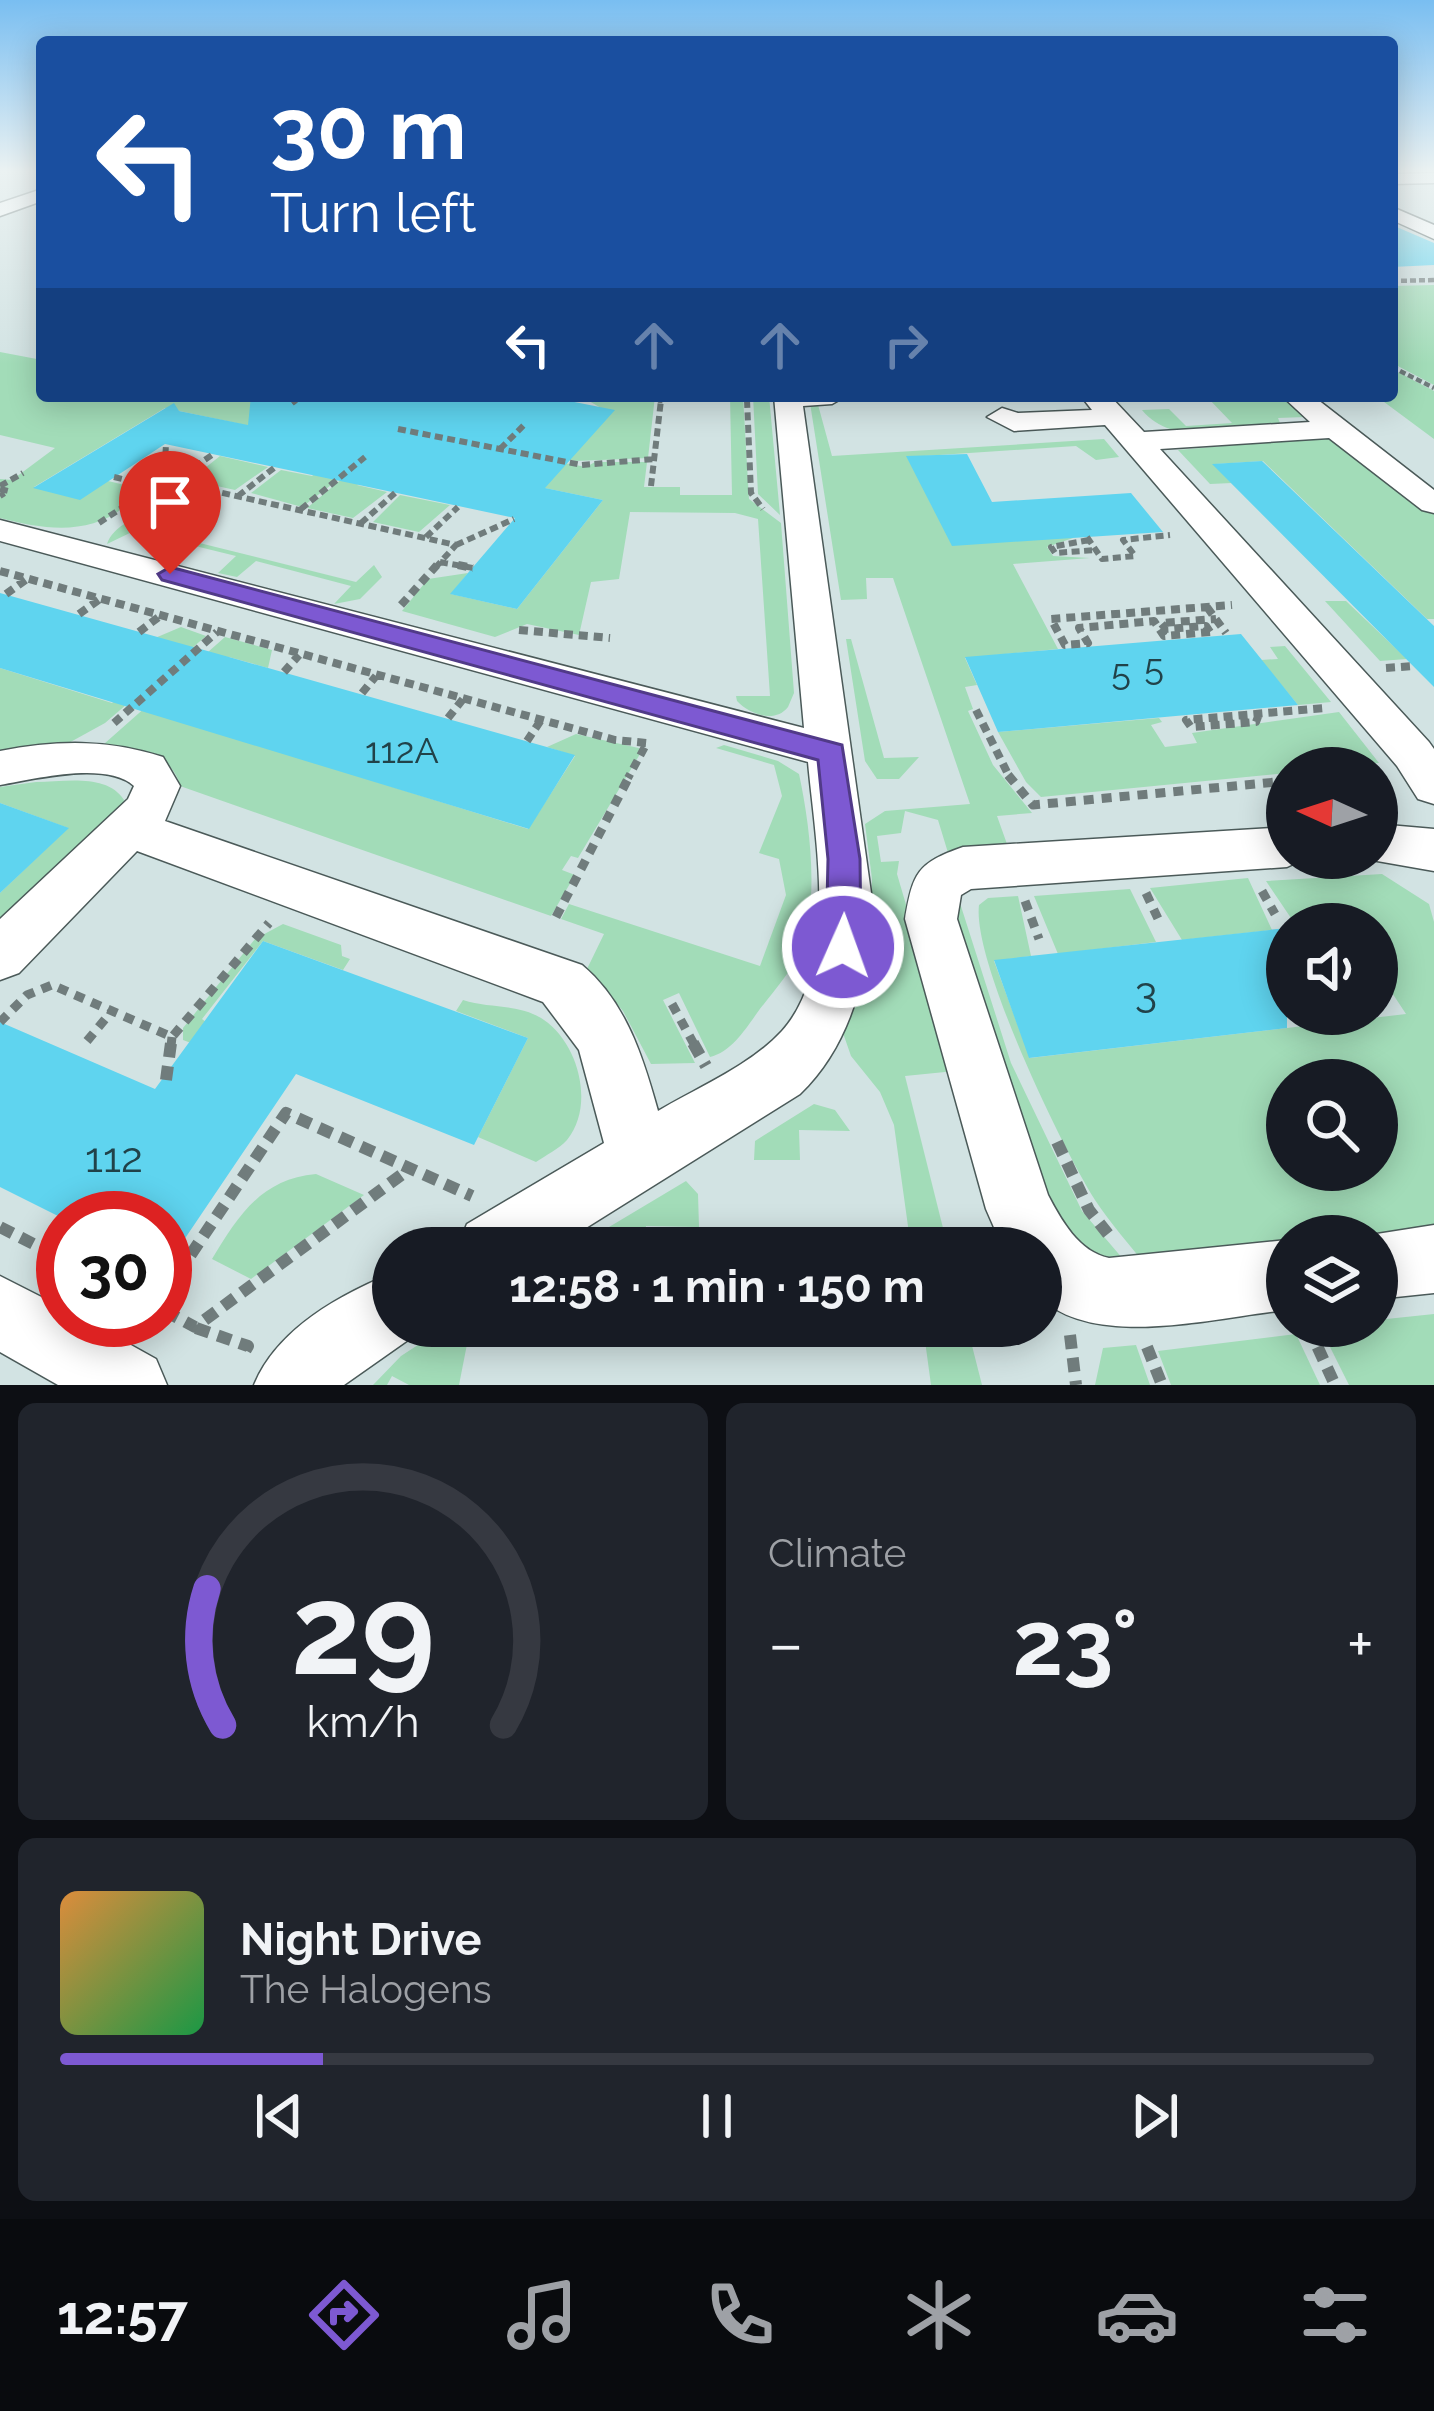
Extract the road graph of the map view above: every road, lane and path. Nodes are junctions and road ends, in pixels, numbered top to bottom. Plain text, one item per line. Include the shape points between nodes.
1 (1434, 244) edge
2 (1404, 245) dead end
3 (1434, 281) edge
4 (1398, 282) edge
5 (1398, 370) edge
6 (1434, 388) edge
7 (660, 402) edge
8 (789, 402) edge
9 (1303, 402) edge
10 (1095, 408) edge
11 (1002, 417) dead end
12 (526, 423) dead end
13 (1334, 428) junction
14 (398, 429) dead end
15 (1135, 442) junction
16 (166, 444) dead end
17 (500, 449) junction
18 (212, 455) dead end
19 (365, 457) dead end
20 (654, 460) junction
21 (274, 468) dead end
22 (23, 473) dead end
23 (114, 477) dead end
24 (168, 481) junction
25 (651, 486) dead end
26 (154, 487) junction
27 (0, 490) edge
28 (395, 493) dead end
29 (238, 496) junction
30 (1434, 502) edge
31 (458, 507) dead end
32 (300, 510) junction
33 (514, 519) dead end
34 (360, 524) junction
35 (1162, 526) dead end
36 (89, 529) dead end
37 (0, 530) edge
38 (425, 538) junction
39 (456, 545) junction
40 (1096, 550) junction
41 (440, 562) junction
42 (473, 568) dead end
43 (0, 571) edge
44 (27, 579) junction
45 (6, 594) dead end
46 (100, 599) junction
47 (1240, 604) dead end
48 (1207, 607) junction
49 (79, 614) dead end
50 (404, 615) dead end
51 (160, 616) junction
52 (1216, 619) junction
53 (140, 632) dead end
54 (217, 632) junction
55 (1226, 633) dead end
56 (300, 655) junction
57 (284, 672) dead end
58 (376, 676) junction
59 (362, 693) dead end
60 (463, 699) junction
61 (1343, 706) dead end
62 (976, 710) dead end
63 (448, 718) dead end
64 (541, 720) junction
65 (1195, 727) dead end
66 (527, 741) dead end
67 (832, 752) junction
68 (81, 760) junction
69 (0, 768) edge
70 (1266, 783) edge
71 (1434, 786) edge
72 (129, 828) junction
73 (1398, 846) edge
74 (1266, 848) edge
75 (1434, 850) edge
76 (1162, 880) dead end
77 (1021, 889) dead end
78 (556, 917) dead end
79 (286, 919) dead end
80 (1161, 925) dead end
81 (1039, 939) dead end
82 (0, 956) edge
83 (672, 1004) dead end
84 (112, 1011) junction
85 (0, 1022) edge
86 (172, 1036) junction
87 (87, 1041) dead end
88 (725, 1059) dead end
89 (707, 1068) junction
90 (689, 1072) dead end
91 (166, 1080) dead end
92 (1052, 1133) dead end
93 (640, 1157) junction
94 (412, 1167) junction
95 (493, 1218) edge
96 (0, 1227) edge
97 (1028, 1227) edge
98 (1112, 1239) dead end
99 (36, 1245) edge
100 (192, 1253) edge
101 (1434, 1259) edge
102 (1398, 1263) edge
103 (1062, 1270) edge
104 (1266, 1276) edge
105 (0, 1312) edge
106 (372, 1321) edge
107 (192, 1326) edge
108 (195, 1327) junction
109 (1141, 1330) dead end
110 (1318, 1347) edge
111 (262, 1380) edge
112 (130, 1385) edge
113 (1162, 1385) edge
114 (1335, 1385) edge

1 - 2 street
3 - 4 path
5 - 6 path
7 - 20 path
8 - 67 street
9 - 13 street
10 - 11 street via 1014,422
10 - 15 street
12 - 17 path
13 - 15 street
13 - 30 street
14 - 17 path
15 - 71 street
16 - 24 path
17 - 20 path via 582,465
18 - 24 path
19 - 32 path
20 - 25 path
21 - 29 path
22 - 27 path
23 - 26 path
24 - 26 path
24 - 29 path
26 - 36 path
28 - 34 path
29 - 32 path
31 - 38 path
32 - 34 path
33 - 39 path
34 - 38 path
35 - 40 path via 1171,537 1124,540 1134,554 1102,559
37 - 67 street
38 - 39 path
39 - 41 path
40 - 40 path via 1085,540 1051,548 1055,554
41 - 42 path
41 - 50 path via 402,603
43 - 44 path
44 - 45 path
44 - 46 path
46 - 49 path
46 - 51 path
47 - 48 path
48 - 52 path
48 - 52 path via 1051,619 1065,645 1088,643 1079,628 1154,621 1164,636 1210,632 1161,623
51 - 53 path
51 - 54 path
52 - 55 path
54 - 56 path
54 - 68 path
56 - 57 path
56 - 58 path
58 - 59 path
58 - 60 path
60 - 63 path
60 - 64 path
61 - 65 path
62 - 70 path via 1014,787 1033,805
64 - 66 path
64 - 78 path via 647,742
67 - 93 street via 846,900 843,947 825,1008 805,1049 779,1073
68 - 69 street
68 - 72 street via 136,765 154,776 156,797
72 - 82 street
72 - 93 street via 562,983 587,1000 599,1024
73 - 75 street
74 - 97 street via 963,868 937,883 932,919
76 - 80 path via 1140,881
77 - 81 path
79 - 86 path via 256,934
83 - 89 path
84 - 85 path via 52,985 27,995
84 - 86 path
84 - 87 path
86 - 91 path
88 - 89 path
89 - 90 path
92 - 98 path
93 - 95 street
94 - 95 path via 477,1198
94 - 100 path via 286,1113
94 - 108 path
96 - 99 path
101 - 102 street
103 - 104 street via 1080,1287 1109,1293
105 - 112 street
106 - 111 street
107 - 108 path
108 - 111 path via 248,1346
109 - 113 path
110 - 114 path

